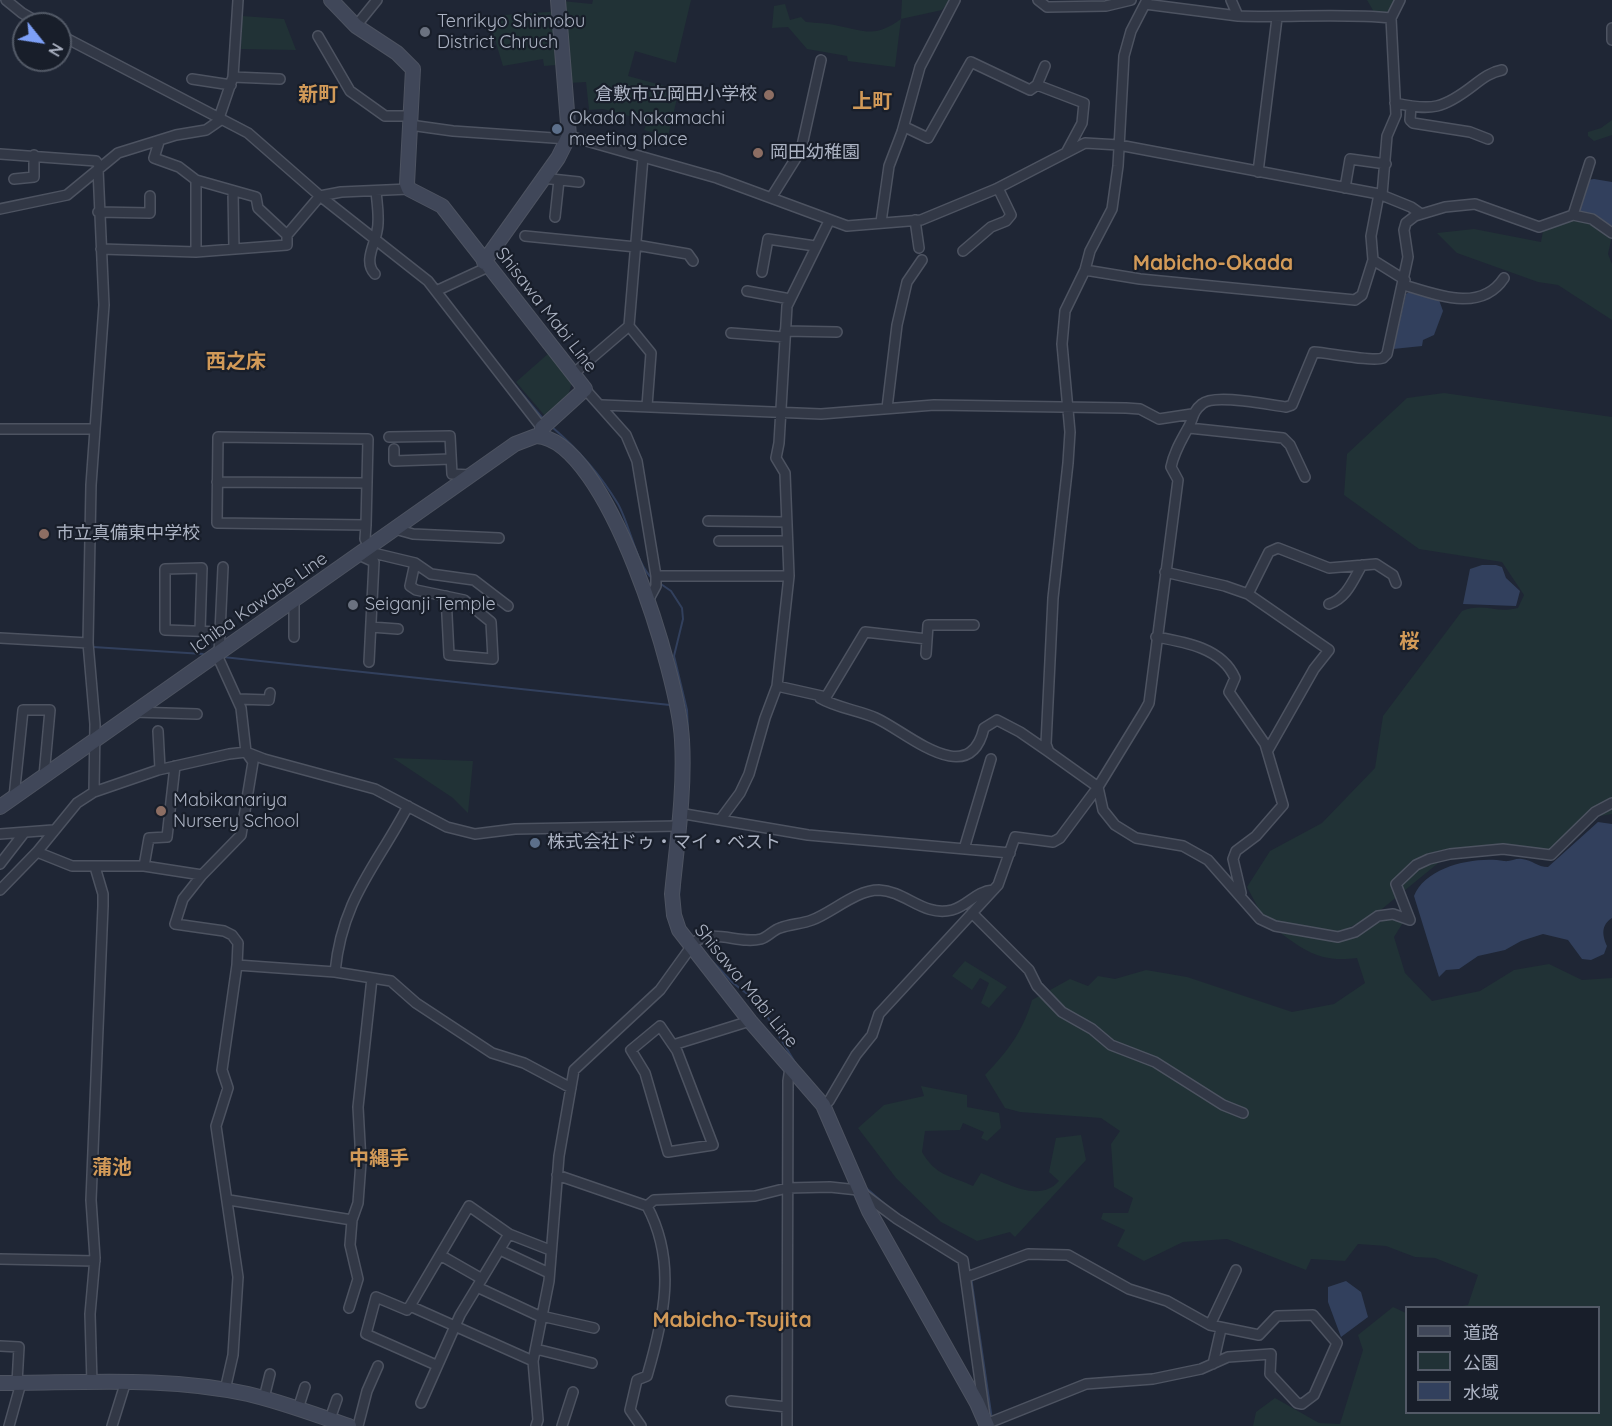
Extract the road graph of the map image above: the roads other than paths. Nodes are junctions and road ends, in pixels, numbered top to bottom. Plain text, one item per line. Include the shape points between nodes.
1 (6, 0) edge
2 (238, 0) edge
3 (331, 0) edge
4 (377, 0) edge
5 (955, 0) edge
6 (1038, 0) edge
7 (1131, 0) edge
8 (1231, 0) edge
9 (1400, 0) edge
10 (1146, 2) edge
11 (556, 3) edge
12 (20, 12) edge
13 (1238, 16) junction
14 (1277, 18) junction
15 (1391, 18) junction
16 (356, 26) junction
17 (1612, 28) edge
18 (318, 36) dead end
19 (72, 40) edge
20 (1612, 40) edge
21 (820, 60) dead end
22 (1045, 66) dead end
23 (1502, 70) dead end
24 (192, 79) dead end
25 (280, 79) dead end
26 (232, 81) junction
27 (1037, 85) junction
28 (1395, 103) junction
29 (1411, 106) junction
30 (220, 116) junction
31 (411, 120) junction
32 (903, 129) junction
33 (569, 137) junction
34 (1488, 139) dead end
35 (159, 142) junction
36 (1119, 145) junction
37 (1067, 151) junction
38 (0, 154) edge
39 (34, 155) junction
40 (643, 157) junction
41 (1590, 162) dead end
42 (1386, 164) junction
43 (99, 168) junction
44 (1258, 172) junction
45 (14, 178) dead end
46 (542, 178) junction
47 (196, 180) junction
48 (559, 180) junction
49 (579, 182) dead end
50 (998, 188) junction
51 (1345, 188) junction
52 (409, 189) junction
53 (233, 191) junction
54 (376, 191) junction
55 (1380, 195) junction
56 (150, 196) dead end
57 (324, 196) junction
58 (771, 198) junction
59 (0, 209) edge
60 (98, 212) junction
61 (1420, 214) junction
62 (1573, 215) junction
63 (555, 217) dead end
64 (915, 220) junction
65 (829, 221) junction
66 (881, 222) junction
67 (1612, 233) edge
68 (286, 235) junction
69 (376, 236) junction
70 (525, 236) dead end
71 (636, 246) junction
72 (815, 246) junction
73 (920, 248) dead end
74 (101, 249) junction
75 (234, 249) junction
76 (963, 251) dead end
77 (196, 252) junction
78 (922, 260) dead end
79 (1373, 260) junction
80 (693, 261) dead end
81 (486, 265) junction
82 (1084, 270) junction
83 (762, 272) dead end
84 (375, 274) dead end
85 (1504, 278) dead end
86 (1404, 283) junction
87 (438, 290) junction
88 (747, 291) dead end
89 (790, 299) junction
90 (629, 326) junction
91 (837, 332) dead end
92 (731, 333) dead end
93 (784, 334) junction
94 (573, 374) junction
95 (585, 390) junction
96 (602, 405) junction
97 (647, 406) junction
98 (1066, 407) junction
99 (887, 408) junction
100 (780, 413) junction
101 (1192, 414) junction
102 (1189, 428) junction
103 (0, 429) edge
104 (95, 429) junction
105 (542, 432) junction
106 (389, 437) dead end
107 (394, 449) dead end
108 (451, 459) junction
109 (473, 475) junction
110 (1305, 477) dead end
111 (218, 482) junction
112 (367, 483) junction
113 (708, 521) dead end
114 (786, 522) junction
115 (366, 525) junction
116 (395, 530) junction
117 (499, 538) dead end
118 (787, 541) junction
119 (719, 542) dead end
120 (365, 551) junction
121 (415, 563) junction
122 (1362, 565) junction
123 (223, 567) dead end
124 (1165, 572) junction
125 (789, 576) junction
126 (656, 579) junction
127 (1396, 583) dead end
128 (1248, 594) junction
129 (446, 596) junction
130 (648, 601) junction
131 (294, 602) junction
132 (1329, 604) dead end
133 (508, 606) dead end
134 (974, 625) dead end
135 (371, 627) junction
136 (398, 629) dead end
137 (200, 631) junction
138 (220, 632) junction
139 (1156, 637) junction
140 (0, 638) edge
141 (294, 638) dead end
142 (927, 639) junction
143 (88, 643) junction
144 (218, 654) junction
145 (926, 654) dead end
146 (369, 662) dead end
147 (777, 686) junction
148 (270, 693) dead end
149 (820, 698) junction
150 (237, 699) junction
151 (134, 712) junction
152 (197, 714) dead end
153 (158, 731) dead end
154 (94, 739) junction
155 (1268, 750) junction
156 (246, 752) junction
157 (1049, 752) junction
158 (991, 759) dead end
159 (175, 766) junction
160 (160, 769) junction
161 (44, 776) junction
162 (1098, 786) junction
163 (94, 792) junction
164 (14, 797) junction
165 (1612, 803) edge
166 (408, 806) junction
167 (0, 807) edge
168 (682, 817) junction
169 (720, 820) junction
170 (53, 830) junction
171 (24, 833) junction
172 (0, 834) edge
173 (964, 849) junction
174 (37, 852) junction
175 (1010, 853) junction
176 (0, 864) edge
177 (144, 866) junction
178 (95, 867) junction
179 (202, 875) junction
180 (0, 890) edge
181 (993, 890) junction
182 (1243, 896) junction
183 (972, 913) junction
184 (692, 943) junction
185 (237, 965) junction
186 (335, 972) junction
187 (372, 978) junction
188 (750, 1021) junction
189 (673, 1045) junction
190 (790, 1068) junction
191 (571, 1088) junction
192 (826, 1103) junction
193 (1243, 1113) dead end
194 (557, 1175) junction
195 (787, 1188) junction
196 (858, 1191) junction
197 (229, 1200) junction
198 (647, 1206) junction
199 (352, 1221) junction
200 (509, 1234) junction
201 (500, 1250) junction
202 (550, 1250) junction
203 (440, 1255) junction
204 (0, 1259) edge
205 (94, 1261) junction
206 (1236, 1270) dead end
207 (549, 1273) junction
208 (970, 1276) junction
209 (479, 1283) junction
210 (410, 1306) junction
211 (350, 1308) dead end
212 (542, 1316) junction
213 (1210, 1325) junction
214 (455, 1326) junction
215 (594, 1328) dead end
216 (1221, 1329) junction
217 (0, 1346) edge
218 (536, 1349) junction
219 (532, 1361) junction
220 (592, 1363) dead end
221 (1213, 1364) junction
222 (436, 1365) junction
223 (378, 1366) dead end
224 (270, 1374) dead end
225 (126, 1381) junction
226 (0, 1383) edge
227 (19, 1383) junction
228 (92, 1383) junction
229 (304, 1387) dead end
230 (225, 1390) junction
231 (573, 1392) dead end
232 (264, 1398) junction
233 (337, 1399) dead end
234 (731, 1401) dead end
235 (421, 1403) dead end
236 (787, 1407) junction
237 (298, 1409) junction
238 (326, 1421) edge
239 (989, 1424) edge
240 (9, 1426) edge
241 (112, 1426) edge
242 (349, 1426) edge
243 (358, 1426) edge
244 (537, 1426) edge
245 (562, 1426) edge
246 (641, 1426) edge
247 (787, 1426) edge

1 - 12 street
2 - 26 street
3 - 16 main road
4 - 16 street
5 - 32 street via 920,67
6 - 7 street via 1047,7 1107,6
8 - 13 street
9 - 15 street
10 - 13 street
10 - 36 street via 1124,56
11 - 33 main road
13 - 14 street
14 - 15 street
14 - 44 street
15 - 28 street
16 - 31 main road via 411,64
17 - 20 street
18 - 31 street via 350,91 385,116
19 - 30 street
21 - 58 street via 801,150
22 - 27 street
23 - 29 street via 1485,76 1462,94 1434,108
24 - 26 street
25 - 26 street
26 - 30 street
27 - 32 street via 1029,90 970,62 928,138
27 - 37 street via 1084,103 1082,123
28 - 29 street
28 - 42 street via 1396,115 1387,136
29 - 34 street via 1413,123 1470,132
30 - 35 street via 206,130
30 - 57 street via 248,133
31 - 33 street via 453,132
31 - 52 main road
32 - 66 street via 889,166
33 - 40 street
33 - 46 main road
35 - 43 street via 118,153
35 - 47 street via 154,158 179,167
36 - 37 street via 1085,143
36 - 44 street
36 - 82 street via 1112,209
37 - 50 street
38 - 39 street
39 - 43 street via 96,161
39 - 45 street via 34,177
40 - 58 street
40 - 71 street
41 - 62 street
42 - 51 street via 1350,159
42 - 55 street
43 - 59 street via 67,195
43 - 60 street
44 - 51 street
46 - 48 street
46 - 81 main road
47 - 53 street
47 - 77 street
48 - 49 street
48 - 63 street
50 - 64 street
50 - 76 street via 1011,215
51 - 55 street
52 - 54 street
52 - 81 main road, Shisawa Mabi Line via 442,206
53 - 68 street via 256,198 258,208
53 - 75 street
54 - 57 street
54 - 69 street
55 - 61 street
55 - 79 street via 1371,236
56 - 60 street via 150,213
57 - 68 street
57 - 69 street
58 - 65 street
60 - 74 street
61 - 62 street via 1461,203 1475,204 1539,227
61 - 86 street via 1406,223 1404,230 1408,257
62 - 67 street via 1592,219
64 - 66 street
64 - 73 street
65 - 66 street via 847,226
65 - 72 street
68 - 75 street via 287,245
69 - 84 street via 370,266
69 - 87 street
70 - 71 street
71 - 80 street via 688,254
71 - 90 street
72 - 83 street via 768,239
72 - 89 street
74 - 77 street
74 - 104 street via 104,305
75 - 77 street
78 - 99 street via 907,282 897,325
79 - 82 street via 1362,295 1355,300
79 - 86 street
81 - 87 street
81 - 94 main road, Shisawa Mabi Line
82 - 98 street via 1065,311 1062,344
85 - 86 street via 1498,287 1470,300 1446,298
86 - 101 street via 1383,358 1363,360 1351,355 1314,352 1292,405 1216,400 1204,402
87 - 105 street
88 - 89 street
89 - 93 street
90 - 94 street
90 - 97 street via 651,353
91 - 93 street
92 - 93 street
93 - 100 street
94 - 95 main road, Shisawa Mabi Line
95 - 96 street
95 - 105 main road, Shisawa Mabi Line
96 - 97 street
96 - 126 street via 626,435 638,461
97 - 100 street
98 - 99 street
98 - 101 street via 1140,409 1159,419
98 - 157 street via 1070,432 1049,666
99 - 100 street via 845,414
100 - 114 street via 776,458 785,472
101 - 102 street
102 - 110 street via 1283,438
102 - 124 street via 1173,455 1171,467 1178,480
103 - 104 street
104 - 143 street
105 - 109 main road, Ichiba Kawabe Line via 525,438
105 - 130 main road, Shisawa Mabi Line via 598,490 616,522
106 - 108 street via 450,436
107 - 108 street via 394,461
108 - 109 street via 452,474
109 - 116 main road, Ichiba Kawabe Line
111 - 112 street
111 - 112 street via 218,437 368,439
111 - 115 street via 217,522
112 - 115 street
113 - 114 street
114 - 118 street
115 - 120 street
116 - 117 street
116 - 120 main road, Ichiba Kawabe Line
118 - 119 street
118 - 125 street
120 - 121 street
120 - 131 main road, Ichiba Kawabe Line
120 - 135 street via 374,562
121 - 129 street via 410,586
121 - 133 street via 431,574 474,580
122 - 127 street via 1376,564 1393,575
122 - 128 street via 1329,568 1278,548 1269,552
122 - 132 street via 1340,600
123 - 138 street
124 - 128 street
124 - 139 street
125 - 126 street
125 - 147 street
126 - 130 street
128 - 155 street via 1329,650
129 - 129 street via 465,600 491,621 493,659 449,655
130 - 168 main road, Shisawa Mabi Line via 672,674 678,709
131 - 141 street
131 - 144 main road, Ichiba Kawabe Line
134 - 142 street via 928,625
135 - 136 street
135 - 146 street
137 - 137 street via 165,630 165,569 202,568
137 - 138 street
138 - 144 street
139 - 155 street via 1191,643 1225,665 1236,678 1229,692
139 - 162 street via 1149,703
140 - 143 street
142 - 145 street
142 - 149 street via 864,632 831,691
143 - 154 street
144 - 150 street
144 - 151 main road, Ichiba Kawabe Line
147 - 149 street
147 - 169 street via 749,774
148 - 150 street via 269,699
149 - 157 street via 877,718 911,741 946,755 970,753 979,745 984,728 997,720
150 - 156 street
151 - 152 street
151 - 154 main road, Ichiba Kawabe Line
153 - 160 street
154 - 161 main road, Ichiba Kawabe Line
154 - 163 street
155 - 182 street via 1283,805 1256,836 1236,851 1233,859
156 - 159 street
156 - 166 street via 375,789
156 - 179 street via 253,762 241,835
157 - 162 street
158 - 173 street
159 - 160 street
159 - 177 street via 167,837 149,838
160 - 163 street
161 - 164 main road, Ichiba Kawabe Line
161 - 164 street via 50,710 23,710
162 - 175 street via 1060,838 1053,842 1015,837
162 - 182 street via 1102,810 1115,825 1136,838 1183,846 1208,860
163 - 170 street
164 - 167 main road, Ichiba Kawabe Line
165 - 182 street via 1595,812 1551,855 1503,849 1450,854 1416,865 1396,884 1410,920 1393,914 1378,916 1355,932 1338,937 1275,926 1260,919
166 - 168 street via 447,827 475,834
166 - 186 street via 351,905 338,946
168 - 169 street
168 - 184 main road, Shisawa Mabi Line via 672,905 679,930
169 - 173 street via 808,835
170 - 171 street
170 - 174 street
171 - 172 street
171 - 176 street
173 - 175 street
174 - 178 street via 72,866
174 - 180 street
175 - 181 street via 1006,869
177 - 178 street
177 - 179 street
178 - 205 street via 103,906 91,1200
179 - 185 street via 183,899 175,924 232,935 238,944
181 - 183 street
181 - 184 street via 977,894 954,910 941,911 924,908 899,894 877,890 811,921 780,928 763,939 728,936
183 - 192 street via 879,1014 872,1035
183 - 193 street via 1029,970 1037,986 1062,1012 1111,1045 1155,1062 1223,1106
184 - 188 main road, Shisawa Mabi Line
184 - 191 street via 660,990 574,1070
185 - 186 street
185 - 197 street via 222,1070 228,1088 216,1126
186 - 187 street
187 - 191 street via 392,981 416,1003 492,1053 524,1063
187 - 199 street via 358,1107 358,1203
188 - 189 street
188 - 190 main road, Shisawa Mabi Line
189 - 189 street via 677,1052 713,1146 668,1152 645,1073 631,1050 660,1026
190 - 192 main road, Shisawa Mabi Line
190 - 195 street
191 - 194 street
192 - 196 main road, Shisawa Mabi Line
194 - 198 street
194 - 202 street
195 - 196 street
195 - 198 street via 755,1196 654,1200
195 - 236 street
196 - 208 street via 961,1257
196 - 239 main road, Shisawa Mabi Line
197 - 199 street
197 - 230 street via 238,1277 233,1355
198 - 246 street via 665,1253 666,1270 660,1331 647,1376 637,1380 630,1410
199 - 211 street via 350,1245 358,1279
200 - 201 street
200 - 202 street
200 - 203 street via 469,1206
201 - 207 street
201 - 209 street
202 - 207 street
203 - 209 street
203 - 210 street
204 - 205 street
205 - 228 street via 90,1314
206 - 213 street
207 - 212 street
208 - 213 street via 1028,1254 1068,1255 1129,1289 1167,1301
208 - 239 street
209 - 212 street
209 - 214 street
210 - 214 street
210 - 222 street via 407,1310 376,1298 366,1334
212 - 215 street
212 - 218 street
213 - 216 street
214 - 219 street
214 - 222 street
216 - 221 street
216 - 221 street via 1259,1335 1277,1316 1313,1315 1337,1343 1314,1395 1302,1404 1270,1374 1271,1354 1228,1357
217 - 227 street via 19,1347
218 - 219 street
218 - 220 street
219 - 244 street
221 - 239 street via 1153,1379 1086,1384
222 - 235 street
223 - 243 street
224 - 232 street
225 - 228 main road
225 - 230 main road
225 - 241 street
226 - 227 main road
227 - 228 main road
227 - 240 street
229 - 237 street
230 - 232 main road
231 - 245 street
232 - 237 main road
233 - 238 street
234 - 236 street
236 - 247 street
237 - 238 main road
238 - 242 main road

